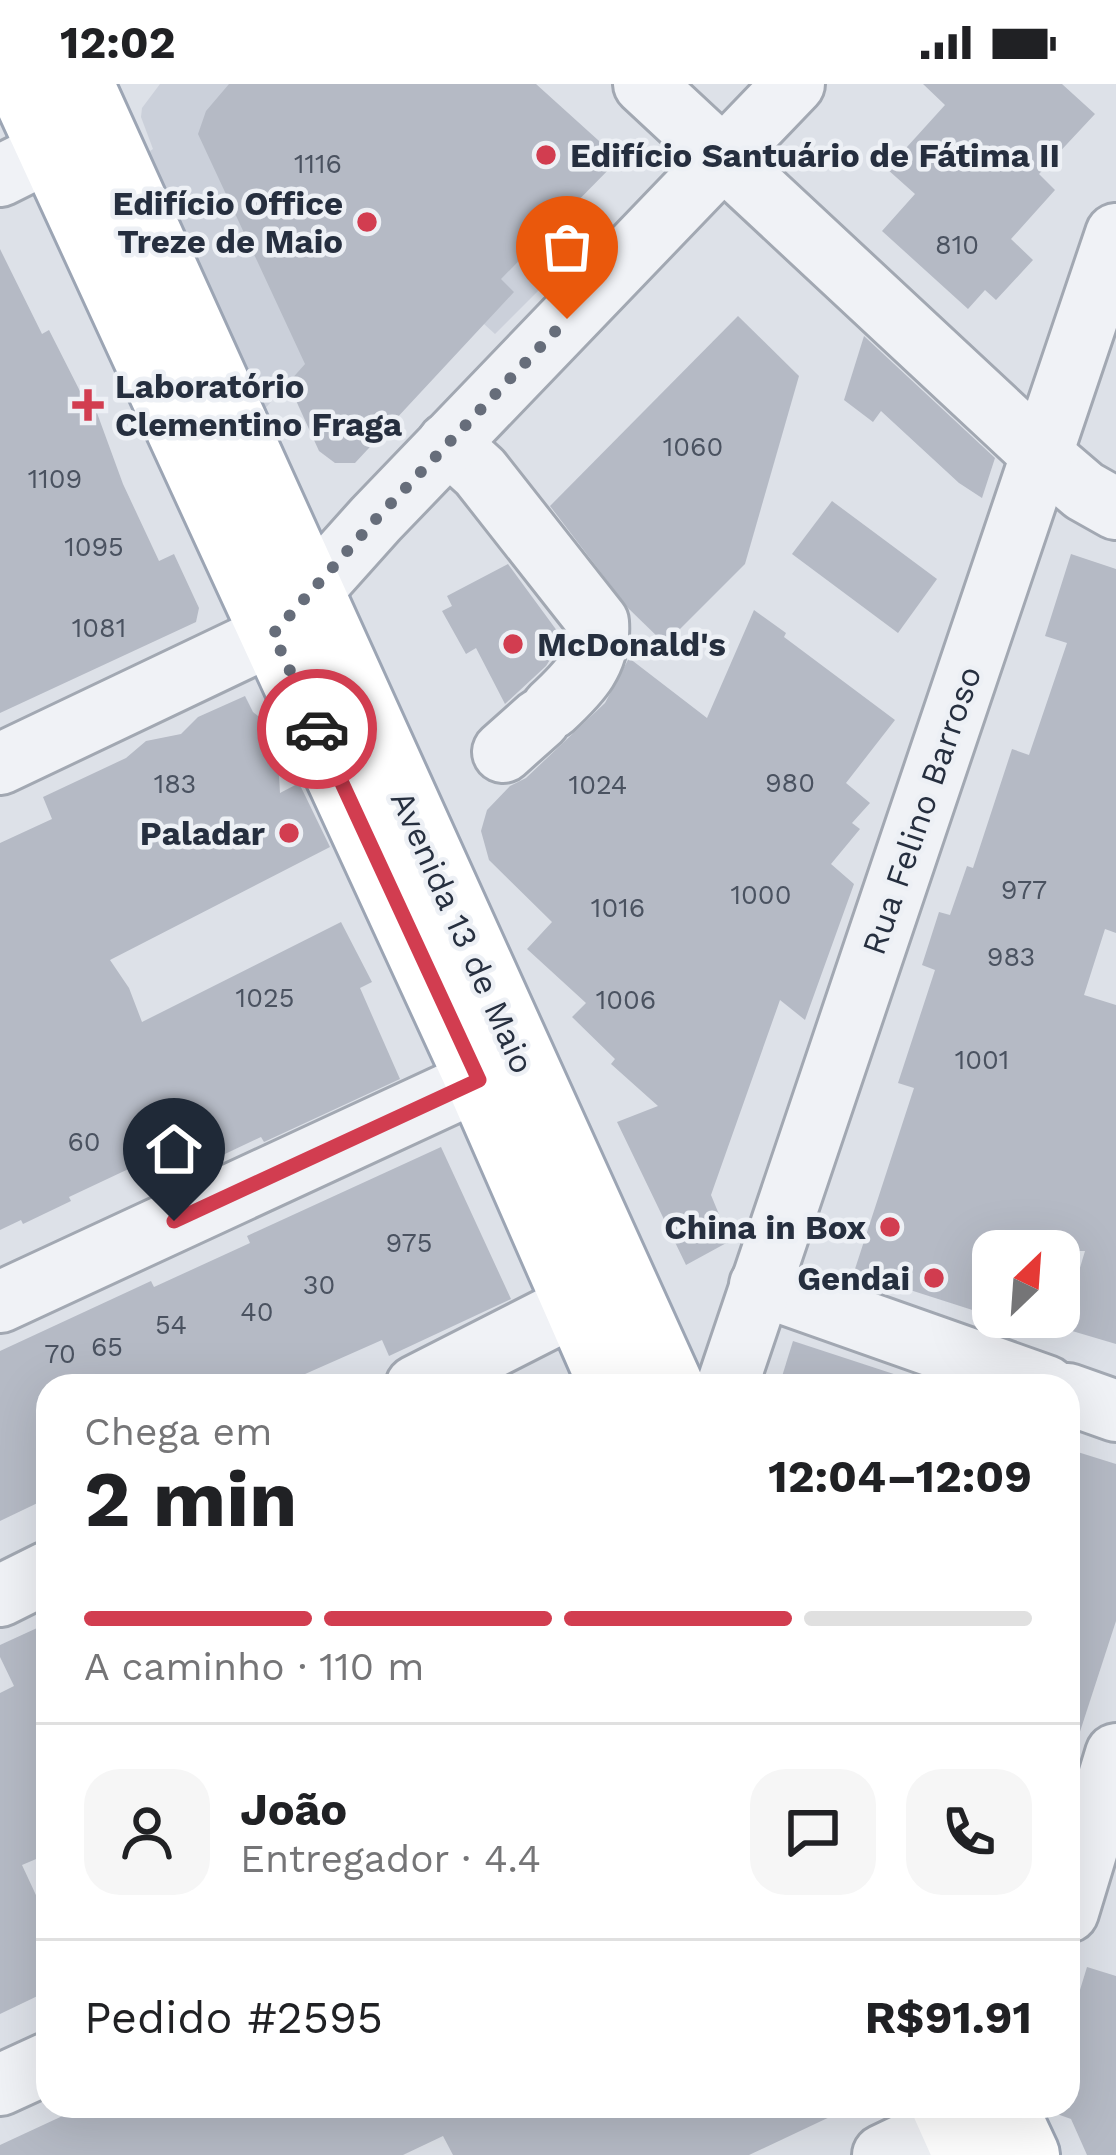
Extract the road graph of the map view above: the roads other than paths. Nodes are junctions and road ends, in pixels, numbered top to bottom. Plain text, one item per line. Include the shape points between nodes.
1 (21, 84) edge
2 (644, 84) edge
3 (794, 84) edge
4 (64, 119) edge
5 (722, 157) junction
6 (1116, 234) edge
7 (448, 443) junction
8 (1042, 455) junction
9 (1116, 508) edge
10 (291, 614) junction
11 (532, 726) dead end
12 (0, 764) edge
13 (479, 1080) junction
14 (760, 1285) junction
15 (0, 1302) edge
16 (575, 1305) junction
17 (440, 1374) edge
18 (607, 1374) edge
19 (664, 1374) edge
20 (731, 1374) edge
21 (1012, 1374) edge
22 (1080, 1398) edge
23 (1116, 1411) edge
24 (36, 1578) edge
25 (0, 1596) edge
26 (1116, 1754) edge
27 (1080, 1872) edge
28 (36, 2068) edge
29 (0, 2085) edge
30 (987, 2123) edge
31 (883, 2155) edge

1 - 4 main road, Avenida 13 de Maio
2 - 5 street
3 - 5 street
4 - 10 main road, Avenida 13 de Maio
5 - 7 street
5 - 8 street
6 - 8 street, Rua Felino Barroso
7 - 10 street
7 - 11 street via 598,622 597,656
8 - 9 street
8 - 14 street, Rua Felino Barroso
10 - 12 street
10 - 13 main road, Avenida 13 de Maio
10 - 19 main road, Avenida 13 de Maio
13 - 15 street
13 - 16 main road, Avenida 13 de Maio
14 - 20 street, Rua Felino Barroso
14 - 21 street
16 - 17 street
16 - 18 main road, Avenida 13 de Maio
22 - 23 street
24 - 25 street
26 - 27 street
28 - 29 street
30 - 31 street

